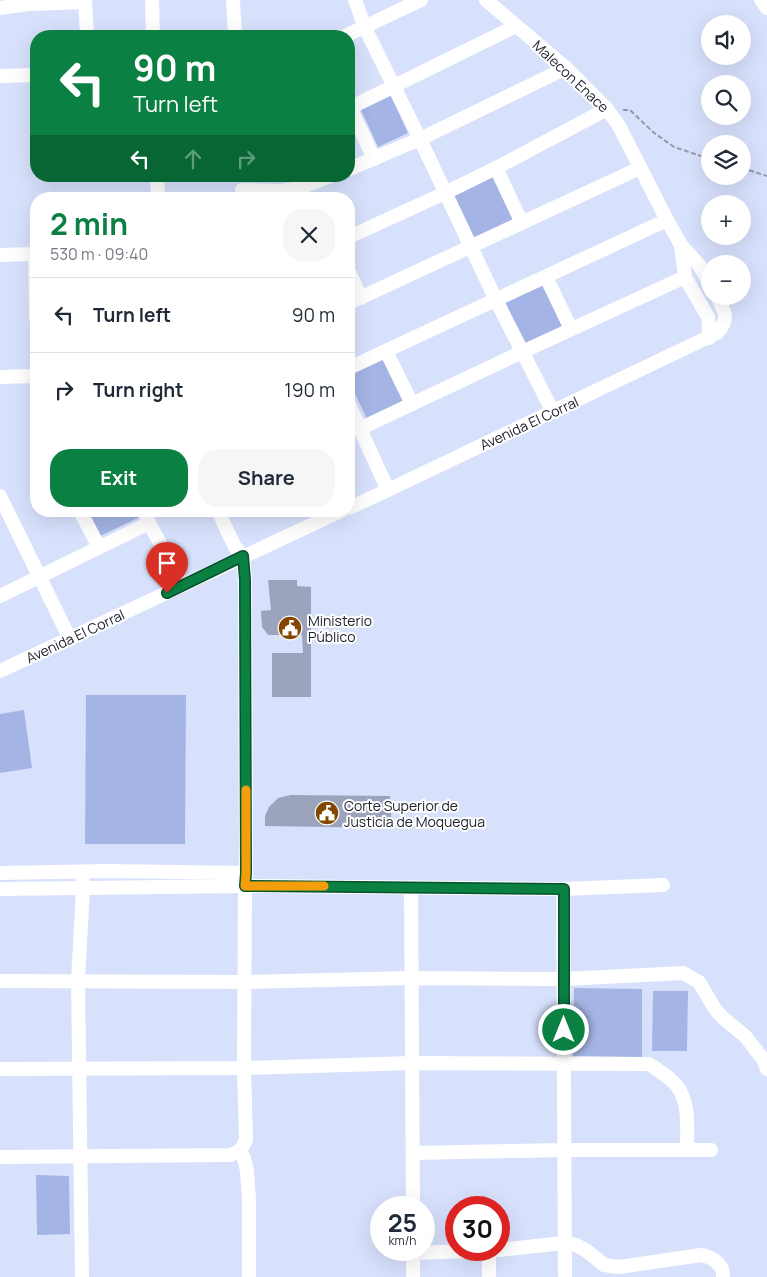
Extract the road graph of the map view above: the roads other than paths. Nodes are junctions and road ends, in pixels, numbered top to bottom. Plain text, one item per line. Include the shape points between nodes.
1 (152, 0) edge
2 (234, 0) edge
3 (355, 0) edge
4 (421, 0) edge
5 (486, 0) edge
6 (761, 0) edge
7 (85, 1) edge
8 (29, 2) edge
9 (0, 8) edge
10 (767, 8) edge
11 (516, 26) junction
12 (365, 28) junction
13 (87, 30) edge
14 (153, 30) edge
15 (235, 30) edge
16 (355, 32) edge
17 (566, 68) junction
18 (30, 75) edge
19 (0, 76) edge
20 (394, 86) junction
21 (355, 105) edge
22 (607, 109) junction
23 (355, 118) edge
24 (420, 139) junction
25 (374, 159) junction
26 (355, 167) edge
27 (496, 168) junction
28 (640, 168) junction
29 (315, 182) edge
30 (242, 188) edge
31 (445, 193) junction
32 (667, 220) junction
33 (522, 223) junction
34 (355, 234) edge
35 (681, 245) junction
36 (471, 247) junction
37 (30, 254) edge
38 (0, 255) edge
39 (701, 268) edge
40 (546, 277) junction
41 (685, 277) junction
42 (355, 300) edge
43 (496, 300) junction
44 (722, 305) edge
45 (571, 329) junction
46 (709, 338) junction
47 (386, 351) junction
48 (522, 352) junction
49 (355, 365) edge
50 (30, 376) edge
51 (0, 377) edge
52 (412, 404) junction
53 (553, 412) junction
54 (355, 419) edge
55 (359, 428) junction
56 (388, 490) junction
57 (0, 496) edge
58 (355, 505) edge
59 (83, 517) edge
60 (146, 517) edge
61 (221, 517) edge
62 (325, 517) edge
63 (99, 547) junction
64 (243, 556) junction
65 (40, 577) junction
66 (183, 585) junction
67 (0, 596) edge
68 (70, 639) junction
69 (0, 671) edge
70 (82, 872) junction
71 (0, 873) edge
72 (245, 879) junction
73 (663, 885) dead end
74 (411, 887) junction
75 (82, 888) junction
76 (0, 889) edge
77 (564, 889) junction
78 (412, 978) junction
79 (564, 979) junction
80 (78, 980) junction
81 (0, 981) edge
82 (244, 982) junction
83 (413, 1063) junction
84 (565, 1064) junction
85 (79, 1068) junction
86 (244, 1068) junction
87 (0, 1069) edge
88 (767, 1069) edge
89 (565, 1150) junction
90 (687, 1150) junction
91 (711, 1150) dead end
92 (240, 1151) junction
93 (413, 1153) junction
94 (0, 1157) edge
95 (80, 1157) junction
96 (413, 1196) edge
97 (564, 1243) junction
98 (510, 1248) edge
99 (414, 1261) edge
100 (493, 1261) edge
101 (604, 1265) junction
102 (249, 1272) edge
103 (82, 1277) edge
104 (239, 1277) edge
105 (414, 1277) edge
106 (489, 1277) edge
107 (565, 1277) edge
108 (613, 1277) edge
109 (723, 1277) edge

1 - 14 street
2 - 15 street
3 - 12 street
4 - 12 street
5 - 11 street, Malecon Enace
6 - 10 street
7 - 8 street
7 - 13 street
8 - 9 street
11 - 17 street, Malecon Enace
11 - 20 street
12 - 16 street
12 - 20 street
17 - 22 street, Malecon Enace
17 - 24 street
18 - 19 street
20 - 21 street
20 - 24 street
22 - 27 street
22 - 28 street, Malecon Enace
23 - 25 street
24 - 25 street
24 - 31 street
25 - 26 street
27 - 31 street
27 - 33 street
28 - 32 street, Malecon Enace
28 - 33 street
29 - 30 street via 281,191
31 - 34 street
31 - 36 street
32 - 35 street, Malecon Enace
32 - 40 street
33 - 36 street
35 - 39 street, Malecon Enace
35 - 41 street, Malecon Enace
36 - 42 street
36 - 43 street
37 - 38 street
40 - 43 street
40 - 45 street
41 - 45 street
41 - 46 street, Malecon Enace via 708,317
43 - 47 street
43 - 48 street
44 - 46 street via 725,321
45 - 48 street
46 - 53 street, Avenida El Corral
47 - 49 street
47 - 52 street
48 - 52 street
48 - 53 street
50 - 51 street
52 - 55 street
53 - 56 street, Avenida El Corral
54 - 55 street
55 - 56 street
56 - 58 street, Avenida El Corral
57 - 65 street
59 - 63 street
60 - 63 street
60 - 66 street
61 - 64 street via 235,547
62 - 64 street, Avenida El Corral
63 - 65 street
64 - 66 street, Avenida El Corral
64 - 72 street
65 - 67 street
65 - 68 street
66 - 68 street, Avenida El Corral
68 - 69 street, Avenida El Corral
70 - 71 street
70 - 72 street
70 - 75 street
72 - 74 street
72 - 75 street
72 - 82 street
73 - 77 street
74 - 77 street
74 - 78 street
75 - 76 street
75 - 80 street
77 - 79 street
78 - 79 street
78 - 82 street
78 - 83 street
79 - 84 street
79 - 88 street via 683,973 698,982 715,1009 745,1036
80 - 81 street
80 - 82 street
80 - 85 street
82 - 86 street
83 - 84 street
83 - 86 street
83 - 93 street
84 - 89 street
84 - 90 street via 649,1064 663,1073 676,1085 684,1099
85 - 86 street
85 - 87 street
85 - 95 street
86 - 92 street via 246,1140
89 - 90 street
89 - 93 street
89 - 97 street
90 - 91 street
92 - 95 street via 230,1155
92 - 102 street via 247,1171
93 - 96 street
94 - 95 street
95 - 103 street
97 - 98 street
97 - 101 street via 587,1251
97 - 107 street
99 - 105 street
100 - 106 street
101 - 108 street
101 - 109 street via 619,1267 701,1255 711,1257 719,1265
102 - 104 street

